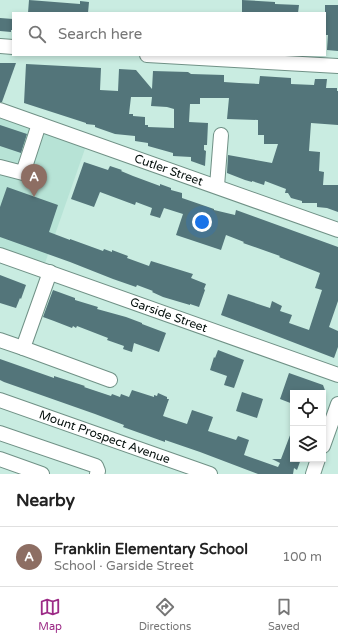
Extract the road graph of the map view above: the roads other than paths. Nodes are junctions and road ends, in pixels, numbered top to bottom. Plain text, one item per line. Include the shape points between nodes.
1 (0, 46) edge
2 (12, 47) edge
3 (164, 56) edge
4 (338, 66) edge
5 (0, 110) edge
6 (39, 124) junction
7 (221, 135) dead end
8 (0, 167) edge
9 (217, 186) junction
10 (338, 230) edge
11 (0, 255) edge
12 (50, 272) junction
13 (0, 340) edge
14 (23, 348) junction
15 (338, 375) edge
16 (110, 380) dead end
17 (0, 400) edge
18 (338, 404) edge
19 (1, 435) edge
20 (326, 438) edge
21 (0, 459) edge
22 (317, 462) edge
23 (22, 470) edge
24 (42, 474) edge
25 (97, 474) edge
26 (210, 474) edge
27 (313, 474) edge

1 - 2 street
3 - 4 street
5 - 6 street, Cutler Street
6 - 8 street via 23,173
6 - 9 street, Cutler Street
7 - 9 street
9 - 10 street, Cutler Street
11 - 12 street, Garside Street
12 - 14 street
12 - 15 street, Garside Street
13 - 14 street
14 - 16 street
17 - 26 street, Mount Prospect Avenue
18 - 20 street
19 - 25 street via 96,466
21 - 23 street
22 - 27 street
23 - 24 street

